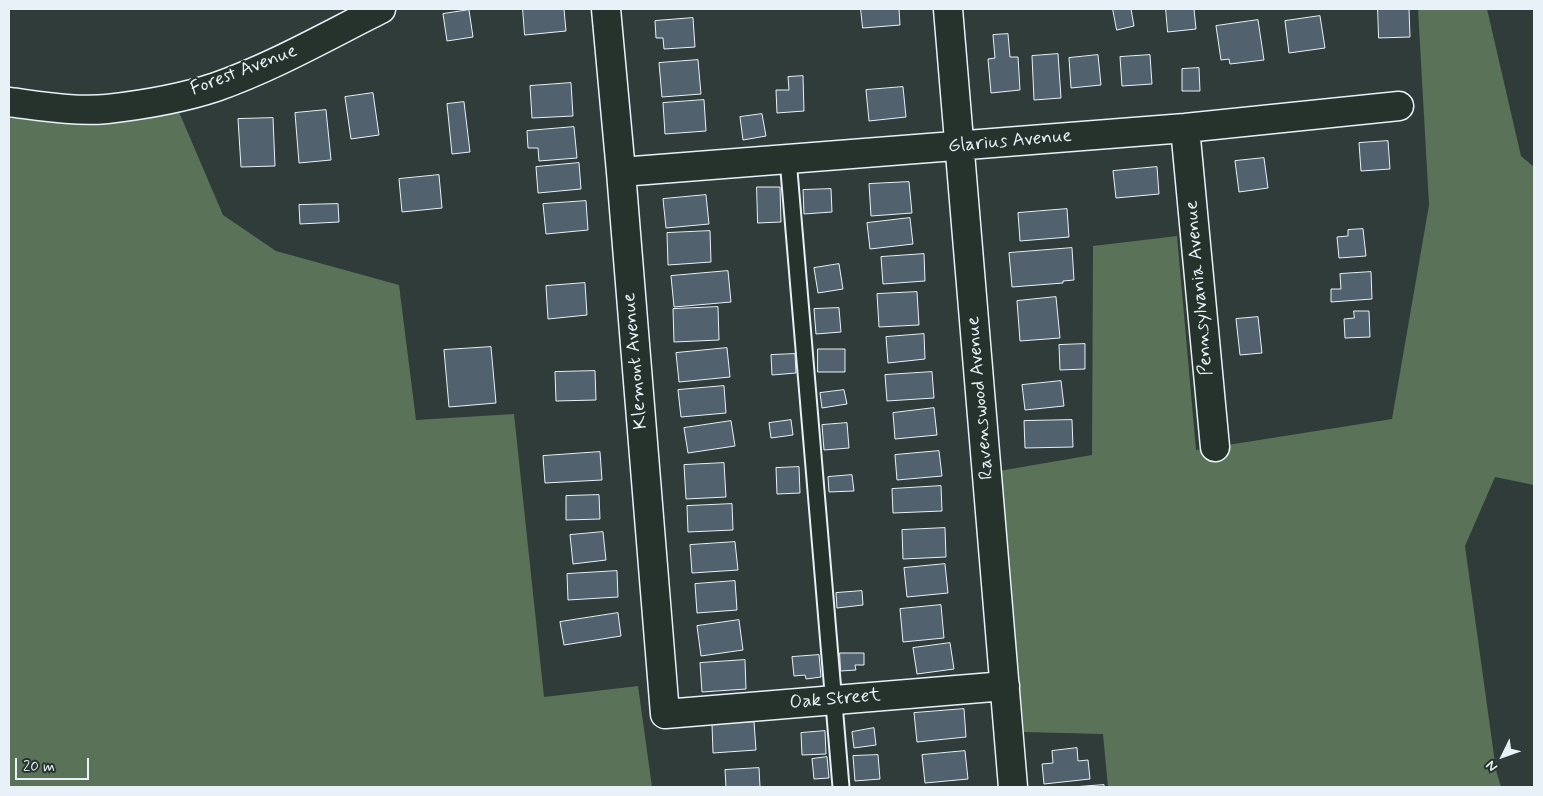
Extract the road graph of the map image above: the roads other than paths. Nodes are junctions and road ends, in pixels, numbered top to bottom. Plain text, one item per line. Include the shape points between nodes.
1 (381, 9) edge
2 (606, 9) edge
3 (948, 9) edge
4 (9, 102) edge
5 (1399, 106) dead end
6 (1185, 128) junction
7 (959, 146) junction
8 (788, 159) junction
9 (621, 172) junction
10 (1215, 447) dead end
11 (1005, 686) junction
12 (833, 700) junction
13 (665, 714) joint
14 (841, 787) edge
15 (1013, 787) edge

1 - 4 street, Forest Avenue via 288,56 215,87 157,102 106,109 61,109
2 - 9 street, Klemont Avenue
3 - 7 street, Ravenswood Avenue
5 - 6 street, Glarius Avenue
6 - 7 street, Glarius Avenue
6 - 10 street, Pennsylvania Avenue
7 - 8 street, Glarius Avenue
7 - 11 street, Ravenswood Avenue
8 - 9 street, Glarius Avenue
8 - 12 lane
9 - 13 street, Klemont Avenue
11 - 12 street, Oak Street
11 - 15 street, Ravenswood Avenue
12 - 13 street, Oak Street
12 - 14 lane

